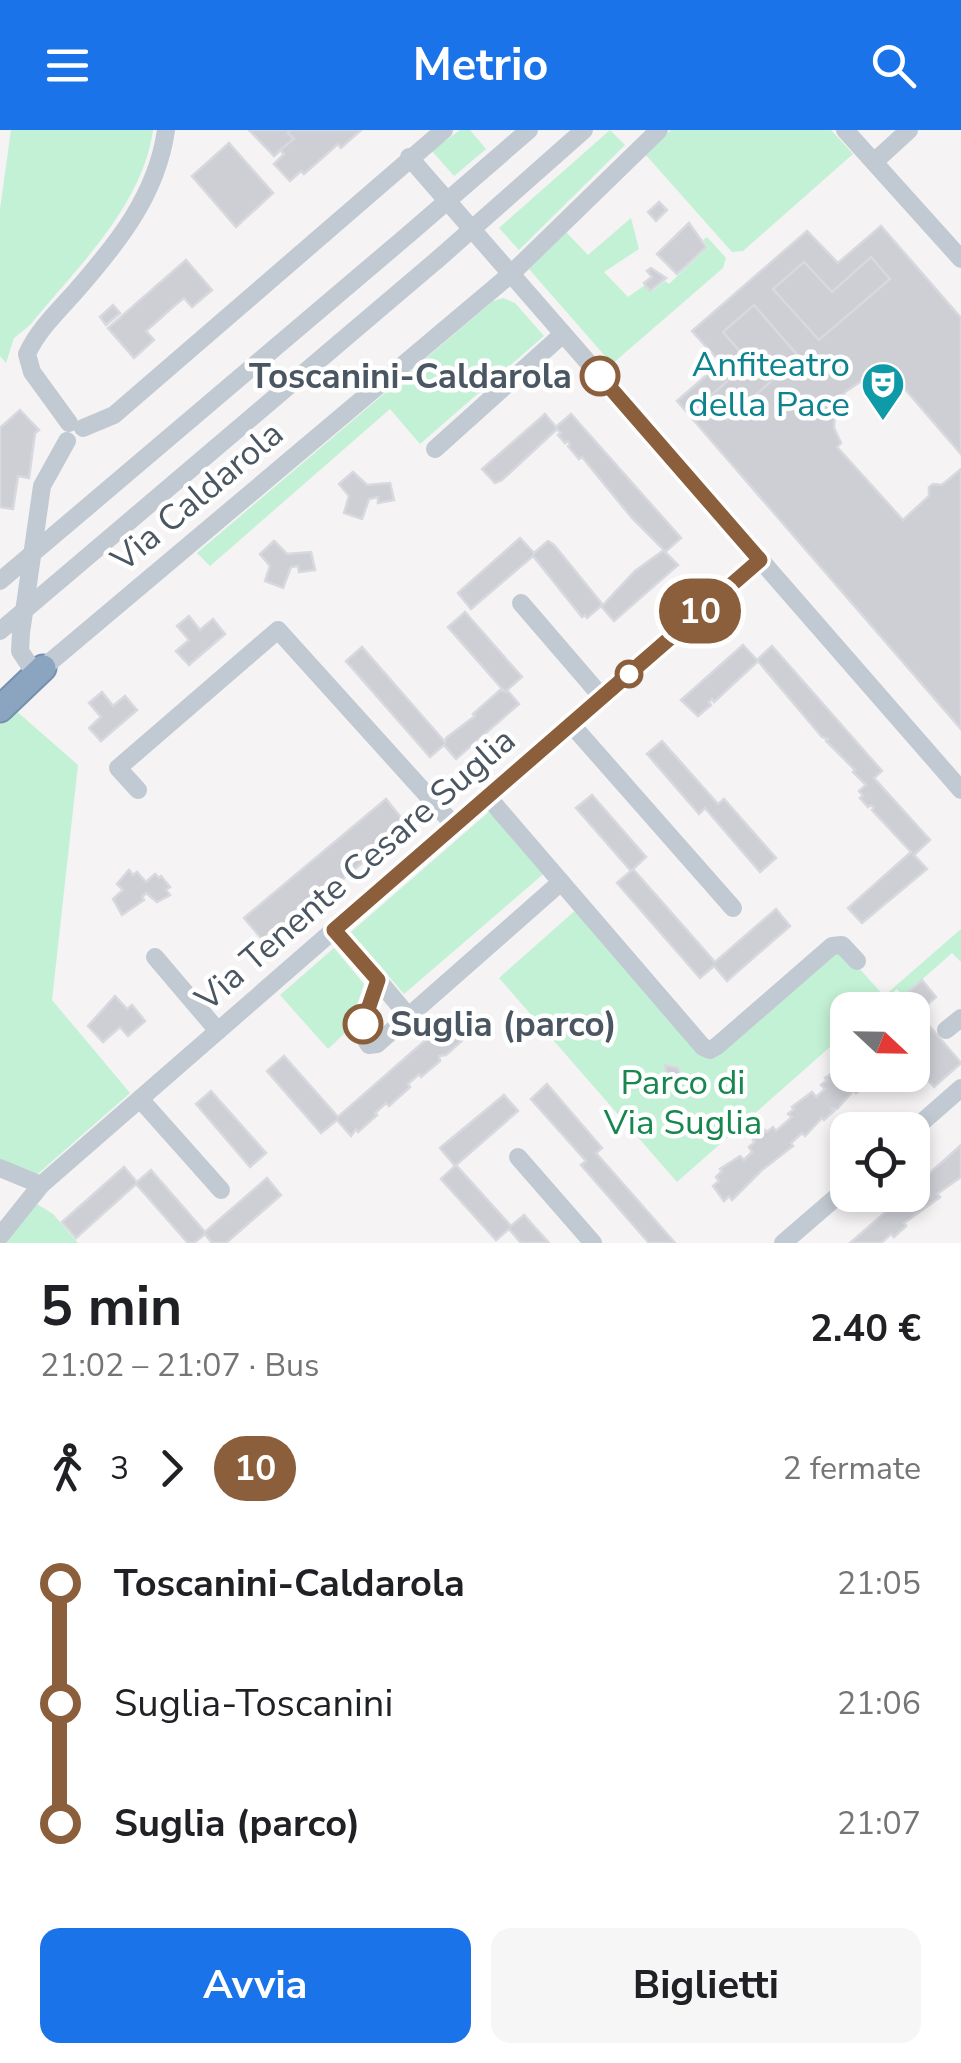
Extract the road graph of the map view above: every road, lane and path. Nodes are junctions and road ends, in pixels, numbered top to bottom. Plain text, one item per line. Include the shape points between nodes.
1 (166, 130) edge
2 (444, 130) edge
3 (528, 130) edge
4 (584, 130) edge
5 (659, 130) edge
6 (845, 130) edge
7 (910, 130) edge
8 (409, 158) junction
9 (874, 162) junction
10 (447, 201) junction
11 (471, 231) junction
12 (961, 258) edge
13 (512, 274) junction
14 (563, 334) junction
15 (73, 431) junction
16 (435, 449) dead end
17 (760, 560) junction
18 (0, 582) edge
19 (520, 603) dead end
20 (0, 630) edge
21 (53, 660) junction
22 (602, 697) junction
23 (0, 710) edge
24 (572, 724) junction
25 (138, 790) dead end
26 (961, 790) edge
27 (488, 797) junction
28 (455, 826) junction
29 (561, 882) junction
30 (733, 908) dead end
31 (334, 930) junction
32 (154, 957) dead end
33 (856, 960) dead end
34 (378, 980) junction
35 (409, 1017) junction
36 (218, 1031) junction
37 (961, 1088) edge
38 (140, 1099) junction
39 (930, 1115) edge
40 (518, 1157) dead end
41 (0, 1168) edge
42 (41, 1186) junction
43 (221, 1190) dead end
44 (830, 1203) edge
45 (0, 1236) edge
46 (593, 1243) edge
47 (783, 1243) edge

1 - 15 street via 143,203 27,354
2 - 8 street
3 - 10 street, Via Caldarola
4 - 11 street, Via Caldarola
5 - 13 street, Via Caldarola
6 - 9 street
7 - 9 street
8 - 10 street
8 - 15 street via 114,415
9 - 12 street
10 - 11 street
10 - 18 street, Via Caldarola, bridge
11 - 13 street
11 - 20 street, Via Caldarola, bridge
13 - 14 street
13 - 21 street, Via Caldarola
14 - 16 street
14 - 17 street
15 - 21 street via 42,486 21,633 20,651 30,666
17 - 22 street, Via Tenente Cesare Suglia
17 - 26 street
19 - 22 street
21 - 23 highway
22 - 24 street, Via Tenente Cesare Suglia
24 - 27 street, Via Tenente Cesare Suglia
24 - 30 street
25 - 28 street via 118,768 278,630
27 - 28 street, Via Tenente Cesare Suglia
27 - 29 street
28 - 31 street, Via Tenente Cesare Suglia
29 - 33 street via 710,1050 832,946 842,945
29 - 35 street
31 - 34 street
31 - 36 street, Via Tenente Cesare Suglia
32 - 36 street
34 - 35 street
34 - 35 street via 363,1024 369,1045
36 - 38 street, Via Tenente Cesare Suglia
37 - 39 street
38 - 42 street, Via Tenente Cesare Suglia
38 - 43 street
40 - 46 street
41 - 42 street
42 - 45 street, Via Tenente Cesare Suglia
44 - 47 street

